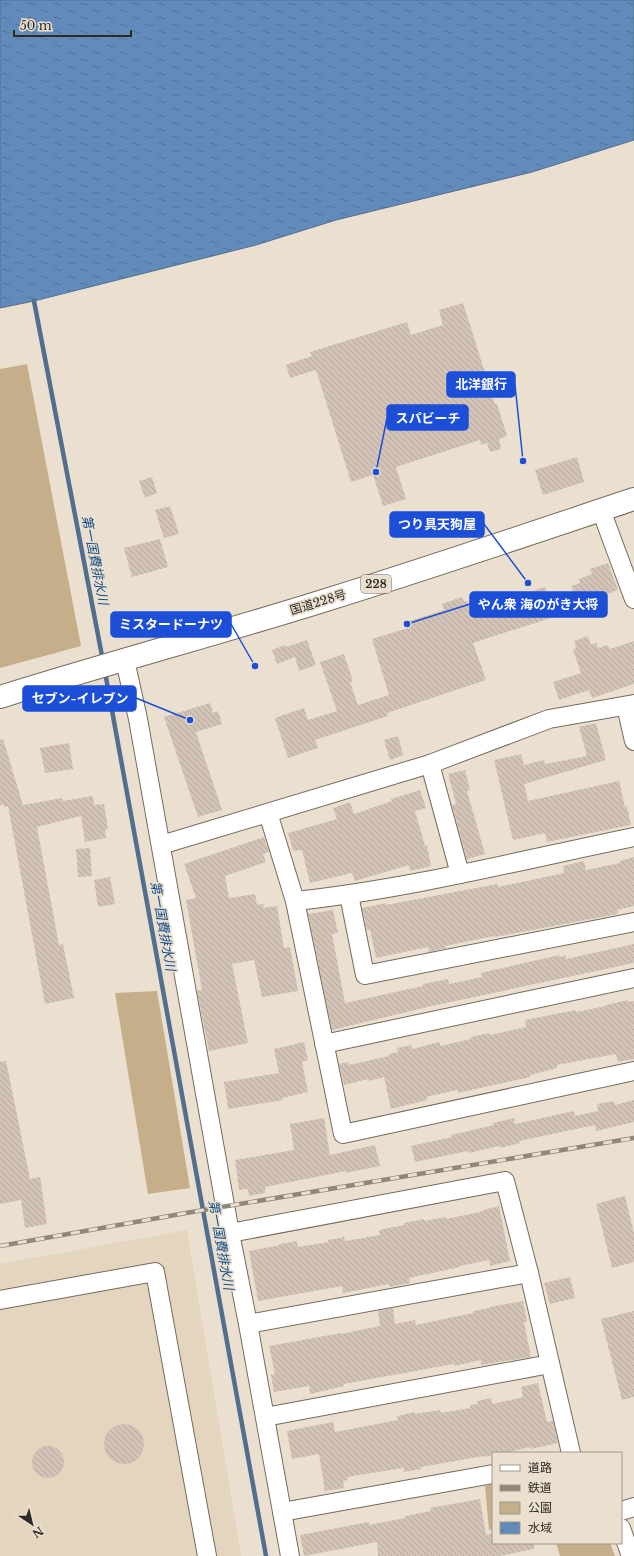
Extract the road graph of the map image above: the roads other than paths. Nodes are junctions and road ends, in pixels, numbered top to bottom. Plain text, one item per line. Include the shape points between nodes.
1 (634, 499) edge
2 (601, 510) junction
3 (634, 600) edge
4 (120, 661) junction
5 (0, 697) edge
6 (630, 705) edge
7 (634, 741) edge
8 (430, 764) junction
9 (268, 813) junction
10 (634, 837) edge
11 (161, 845) junction
12 (460, 874) junction
13 (349, 895) junction
14 (295, 901) junction
15 (634, 922) edge
16 (634, 978) edge
17 (324, 1044) junction
18 (634, 1071) edge
19 (230, 1234) junction
20 (529, 1273) junction
21 (0, 1300) edge
22 (248, 1324) junction
23 (550, 1364) junction
24 (265, 1417) junction
25 (571, 1452) edge
26 (492, 1474) edge
27 (634, 1506) edge
28 (622, 1511) edge
29 (282, 1512) junction
30 (622, 1531) edge
31 (207, 1556) edge
32 (290, 1556) edge
33 (631, 1556) edge

1 - 2 highway, 国道228号 / 228
2 - 3 street
2 - 4 highway, 国道228号 / 228 via 326,600
4 - 5 highway, 国道228号 / 228
4 - 11 street via 138,719
6 - 7 street
6 - 8 street via 549,719
8 - 9 street
8 - 12 street
9 - 11 street
9 - 14 street
10 - 12 street
11 - 19 street
12 - 13 street
13 - 14 street
13 - 15 street via 365,975
14 - 17 street
16 - 17 street
17 - 18 street via 343,1134
19 - 20 street via 505,1181
19 - 22 street
20 - 22 street
20 - 23 street
21 - 31 street via 155,1272
22 - 24 street
23 - 24 street
23 - 25 street
24 - 29 street
26 - 29 street
27 - 28 street
29 - 32 street
30 - 33 street

